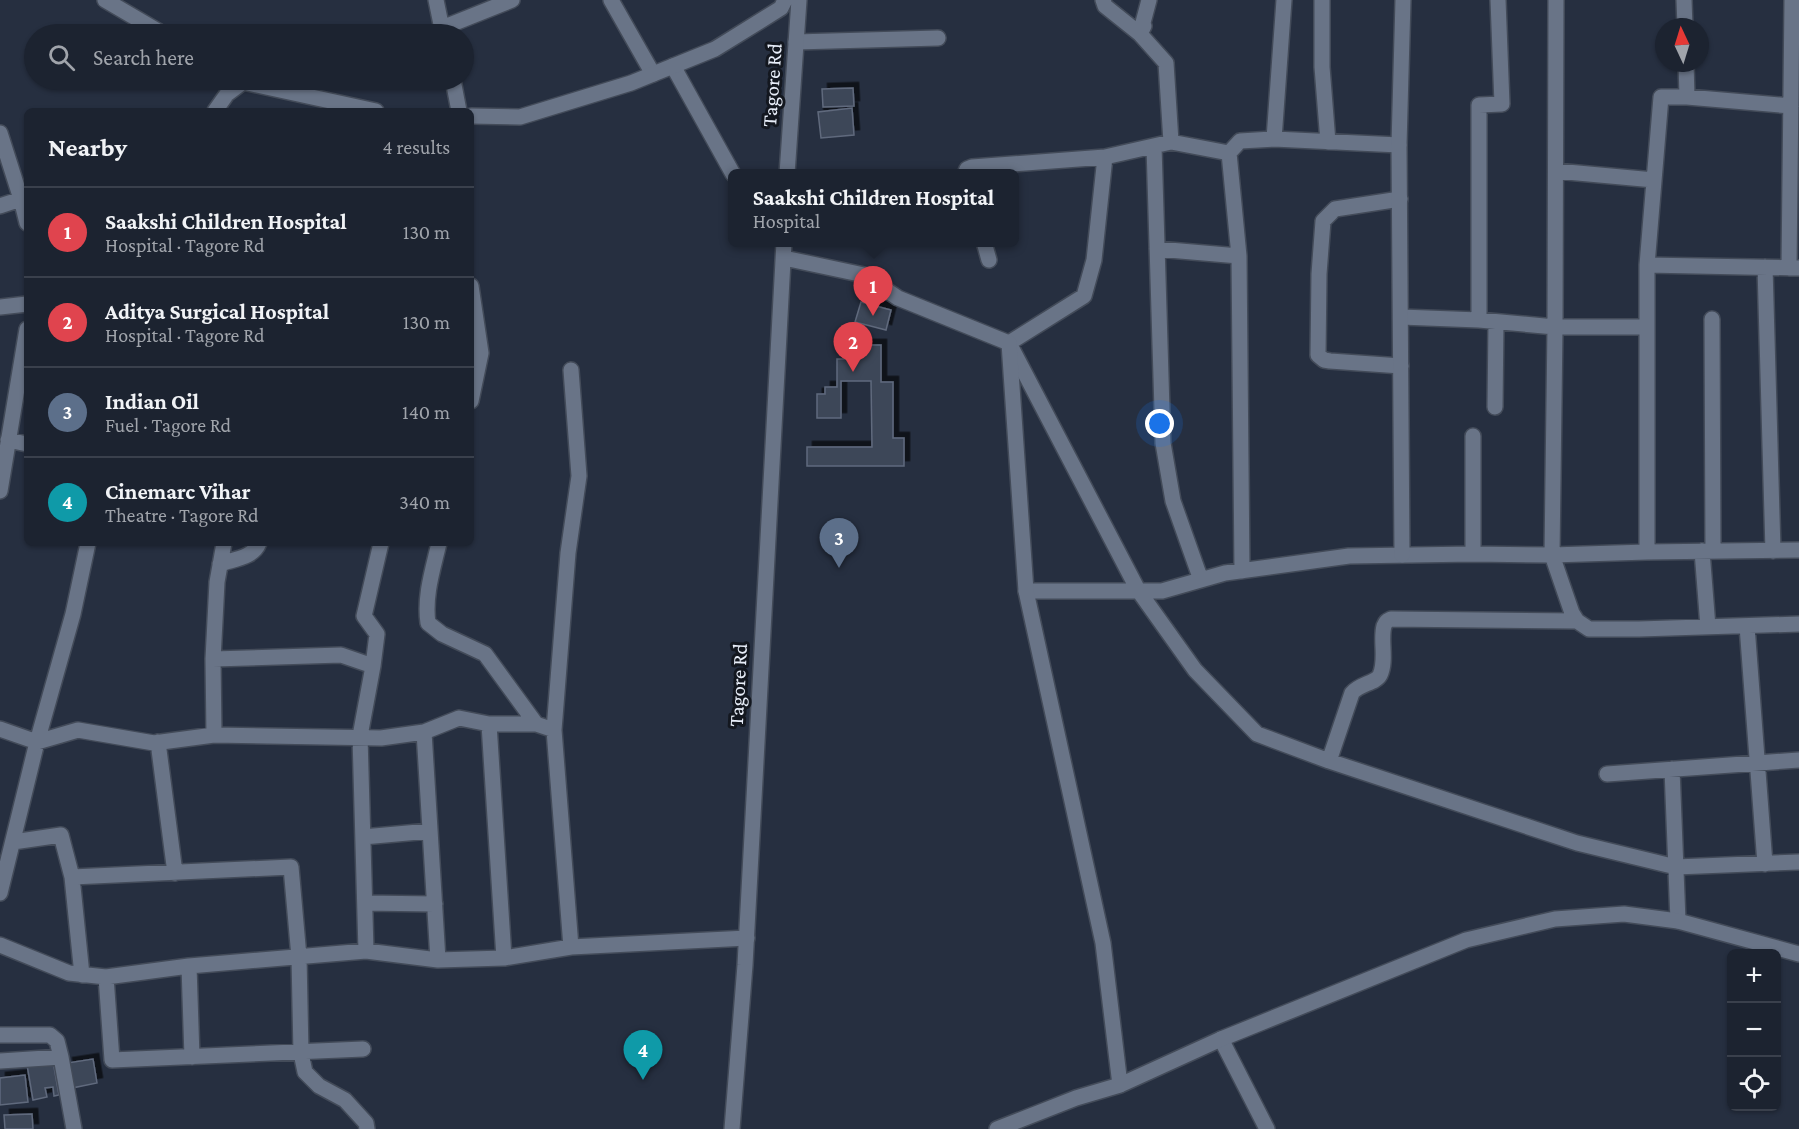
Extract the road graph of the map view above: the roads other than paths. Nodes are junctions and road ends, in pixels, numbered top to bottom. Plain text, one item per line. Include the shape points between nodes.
1 (105, 0) edge
2 (436, 0) edge
3 (512, 0) edge
4 (611, 0) edge
5 (785, 0) edge
6 (799, 0) edge
7 (1103, 0) edge
8 (1149, 0) edge
9 (1158, 0) edge
10 (1284, 0) edge
11 (1322, 0) edge
12 (1403, 0) edge
13 (1498, 0) edge
14 (1556, 0) edge
15 (1684, 0) edge
16 (1792, 0) edge
17 (1685, 18) edge
18 (146, 24) edge
19 (441, 24) edge
20 (459, 24) edge
21 (1140, 34) junction
22 (938, 38) dead end
23 (796, 42) junction
24 (673, 66) junction
25 (1687, 72) edge
26 (653, 74) junction
27 (231, 90) edge
28 (282, 90) edge
29 (455, 90) edge
30 (227, 94) junction
31 (1688, 97) junction
32 (1791, 106) junction
33 (217, 108) edge
34 (227, 108) edge
35 (362, 108) edge
36 (458, 108) edge
37 (474, 116) edge
38 (0, 133) edge
39 (1274, 139) junction
40 (1171, 142) junction
41 (1328, 142) junction
42 (1399, 145) junction
43 (1154, 146) junction
44 (1229, 153) junction
45 (1105, 157) junction
46 (730, 169) edge
47 (787, 169) edge
48 (969, 169) edge
49 (1556, 171) junction
50 (1654, 180) junction
51 (21, 199) junction
52 (1400, 199) junction
53 (0, 206) edge
54 (24, 211) edge
55 (784, 247) edge
56 (985, 247) edge
57 (1157, 249) junction
58 (1239, 256) junction
59 (784, 258) junction
60 (989, 260) dead end
61 (1647, 265) junction
62 (1765, 267) junction
63 (1794, 268) edge
64 (24, 304) edge
65 (474, 306) edge
66 (0, 307) edge
67 (1401, 317) junction
68 (1712, 319) dead end
69 (1479, 320) junction
70 (1496, 322) junction
71 (1555, 327) junction
72 (1647, 327) junction
73 (24, 340) edge
74 (1009, 343) junction
75 (1401, 366) junction
76 (571, 370) dead end
77 (474, 387) edge
78 (8, 399) edge
79 (1496, 407) dead end
80 (1473, 436) dead end
81 (8, 440) junction
82 (24, 443) edge
83 (0, 491) edge
84 (87, 546) edge
85 (223, 546) edge
86 (258, 546) edge
87 (380, 546) edge
88 (438, 546) edge
89 (1799, 550) edge
90 (1707, 551) junction
91 (1773, 551) junction
92 (1647, 552) junction
93 (1473, 554) junction
94 (1402, 555) junction
95 (1551, 555) junction
96 (220, 564) junction
97 (1242, 571) junction
98 (1201, 580) junction
99 (1026, 591) junction
100 (1138, 591) junction
101 (1577, 621) junction
102 (1799, 624) edge
103 (1747, 626) junction
104 (1708, 627) junction
105 (213, 659) junction
106 (373, 666) junction
107 (489, 724) junction
108 (536, 724) junction
109 (0, 729) edge
110 (554, 730) junction
111 (424, 732) junction
112 (214, 735) junction
113 (360, 736) junction
114 (38, 742) junction
115 (158, 742) junction
116 (1799, 760) edge
117 (1329, 761) junction
118 (1758, 763) junction
119 (1672, 769) junction
120 (1607, 774) dead end
121 (430, 831) junction
122 (363, 837) junction
123 (13, 842) junction
124 (1799, 862) edge
125 (1766, 864) junction
126 (1676, 867) junction
127 (175, 873) junction
128 (72, 878) junction
129 (0, 893) edge
130 (365, 903) junction
131 (435, 904) junction
132 (1678, 921) junction
133 (747, 938) junction
134 (0, 945) edge
135 (571, 947) junction
136 (366, 951) junction
137 (1799, 954) edge
138 (299, 957) junction
139 (504, 958) junction
140 (438, 960) junction
141 (189, 966) junction
142 (82, 975) junction
143 (106, 977) junction
144 (0, 1035) edge
145 (1221, 1039) junction
146 (363, 1049) dead end
147 (302, 1053) junction
148 (61, 1057) junction
149 (192, 1057) junction
150 (0, 1061) edge
151 (1120, 1085) junction
152 (75, 1129) edge
153 (367, 1129) edge
154 (732, 1129) edge
155 (997, 1129) edge
156 (1267, 1129) edge

1 - 18 street
2 - 19 street
3 - 20 street
4 - 26 street
5 - 24 street via 781,8 715,49
6 - 23 street, Tagore Rd
7 - 21 street via 1105,6
8 - 21 street
9 - 21 street
10 - 39 street
11 - 41 street
12 - 42 street
13 - 69 street via 1502,104 1479,105
14 - 49 street
15 - 17 street
16 - 32 street
21 - 40 street via 1166,63
22 - 23 street
23 - 47 street, Tagore Rd
24 - 26 street
24 - 46 street
25 - 31 street
26 - 37 street via 519,117
27 - 30 street
28 - 35 street
29 - 36 street
30 - 33 street
30 - 34 street
31 - 32 street
31 - 50 street via 1661,97
32 - 63 street
38 - 51 street
39 - 41 street
39 - 44 street via 1240,141
40 - 43 street
40 - 44 street
41 - 42 street
42 - 52 street
43 - 45 street
43 - 57 street
44 - 58 street
45 - 48 street
45 - 74 street via 1094,260 1084,296
49 - 50 street
49 - 71 street
50 - 61 street
51 - 53 street
51 - 54 street
52 - 67 street
52 - 75 street via 1335,209 1323,221 1318,355 1330,361
55 - 59 street, Tagore Rd
56 - 60 street
57 - 58 street
57 - 98 street via 1163,442 1173,501
58 - 97 street
59 - 74 street via 864,275 898,298
59 - 133 street, Tagore Rd
61 - 62 street
61 - 72 street
62 - 63 street
62 - 91 street
64 - 66 street
65 - 77 street via 481,353
67 - 69 street
67 - 75 street
68 - 90 street
69 - 70 street
70 - 71 street
70 - 79 street
71 - 72 street
71 - 95 street
72 - 92 street
73 - 78 street
74 - 99 street
74 - 100 street
75 - 94 street
76 - 110 street via 579,476 568,554
78 - 81 street
80 - 93 street
81 - 82 street
81 - 83 street
84 - 114 street
85 - 96 street
86 - 96 street via 249,555
87 - 106 street via 364,616 377,634
88 - 108 street via 427,596 428,623 484,654
89 - 91 street
90 - 91 street
90 - 92 street
90 - 104 street
92 - 95 street
93 - 94 street
93 - 95 street
94 - 97 street via 1349,556
95 - 101 street
96 - 105 street
97 - 98 street
98 - 100 street via 1162,591
99 - 100 street
99 - 151 street via 1103,943
100 - 117 street via 1195,670 1257,734
101 - 104 street via 1589,629
101 - 117 street via 1386,622 1381,674 1352,693
102 - 103 street
103 - 104 street
103 - 118 street
105 - 106 street via 341,655
105 - 112 street
106 - 113 street
107 - 108 street
107 - 111 street via 459,718
107 - 139 street
108 - 110 street
109 - 114 street
110 - 135 street
111 - 113 street via 381,738
111 - 121 street
112 - 113 street
112 - 115 street
113 - 122 street
114 - 115 street via 78,730
114 - 123 street
115 - 127 street
116 - 118 street
117 - 126 street via 1577,843
118 - 119 street
118 - 125 street
119 - 120 street
119 - 126 street
121 - 122 street
121 - 131 street
122 - 130 street
123 - 128 street via 61,835
123 - 129 street
124 - 125 street
125 - 126 street
126 - 132 street
127 - 128 street
127 - 138 street via 291,867
128 - 142 street
130 - 131 street
130 - 136 street
131 - 140 street
132 - 137 street
132 - 145 street via 1624,914 1555,919 1466,940
133 - 135 street
133 - 154 street, Tagore Rd
134 - 142 street
135 - 139 street
136 - 138 street
136 - 140 street
138 - 141 street
138 - 147 street
139 - 140 street
141 - 143 street
141 - 149 street
142 - 143 street
143 - 149 street via 112,1060
144 - 148 street via 50,1035 57,1041
145 - 151 street
145 - 156 street
146 - 147 street
147 - 149 street
147 - 153 street via 305,1072 319,1086 345,1100
148 - 150 street
148 - 152 street
151 - 155 street

